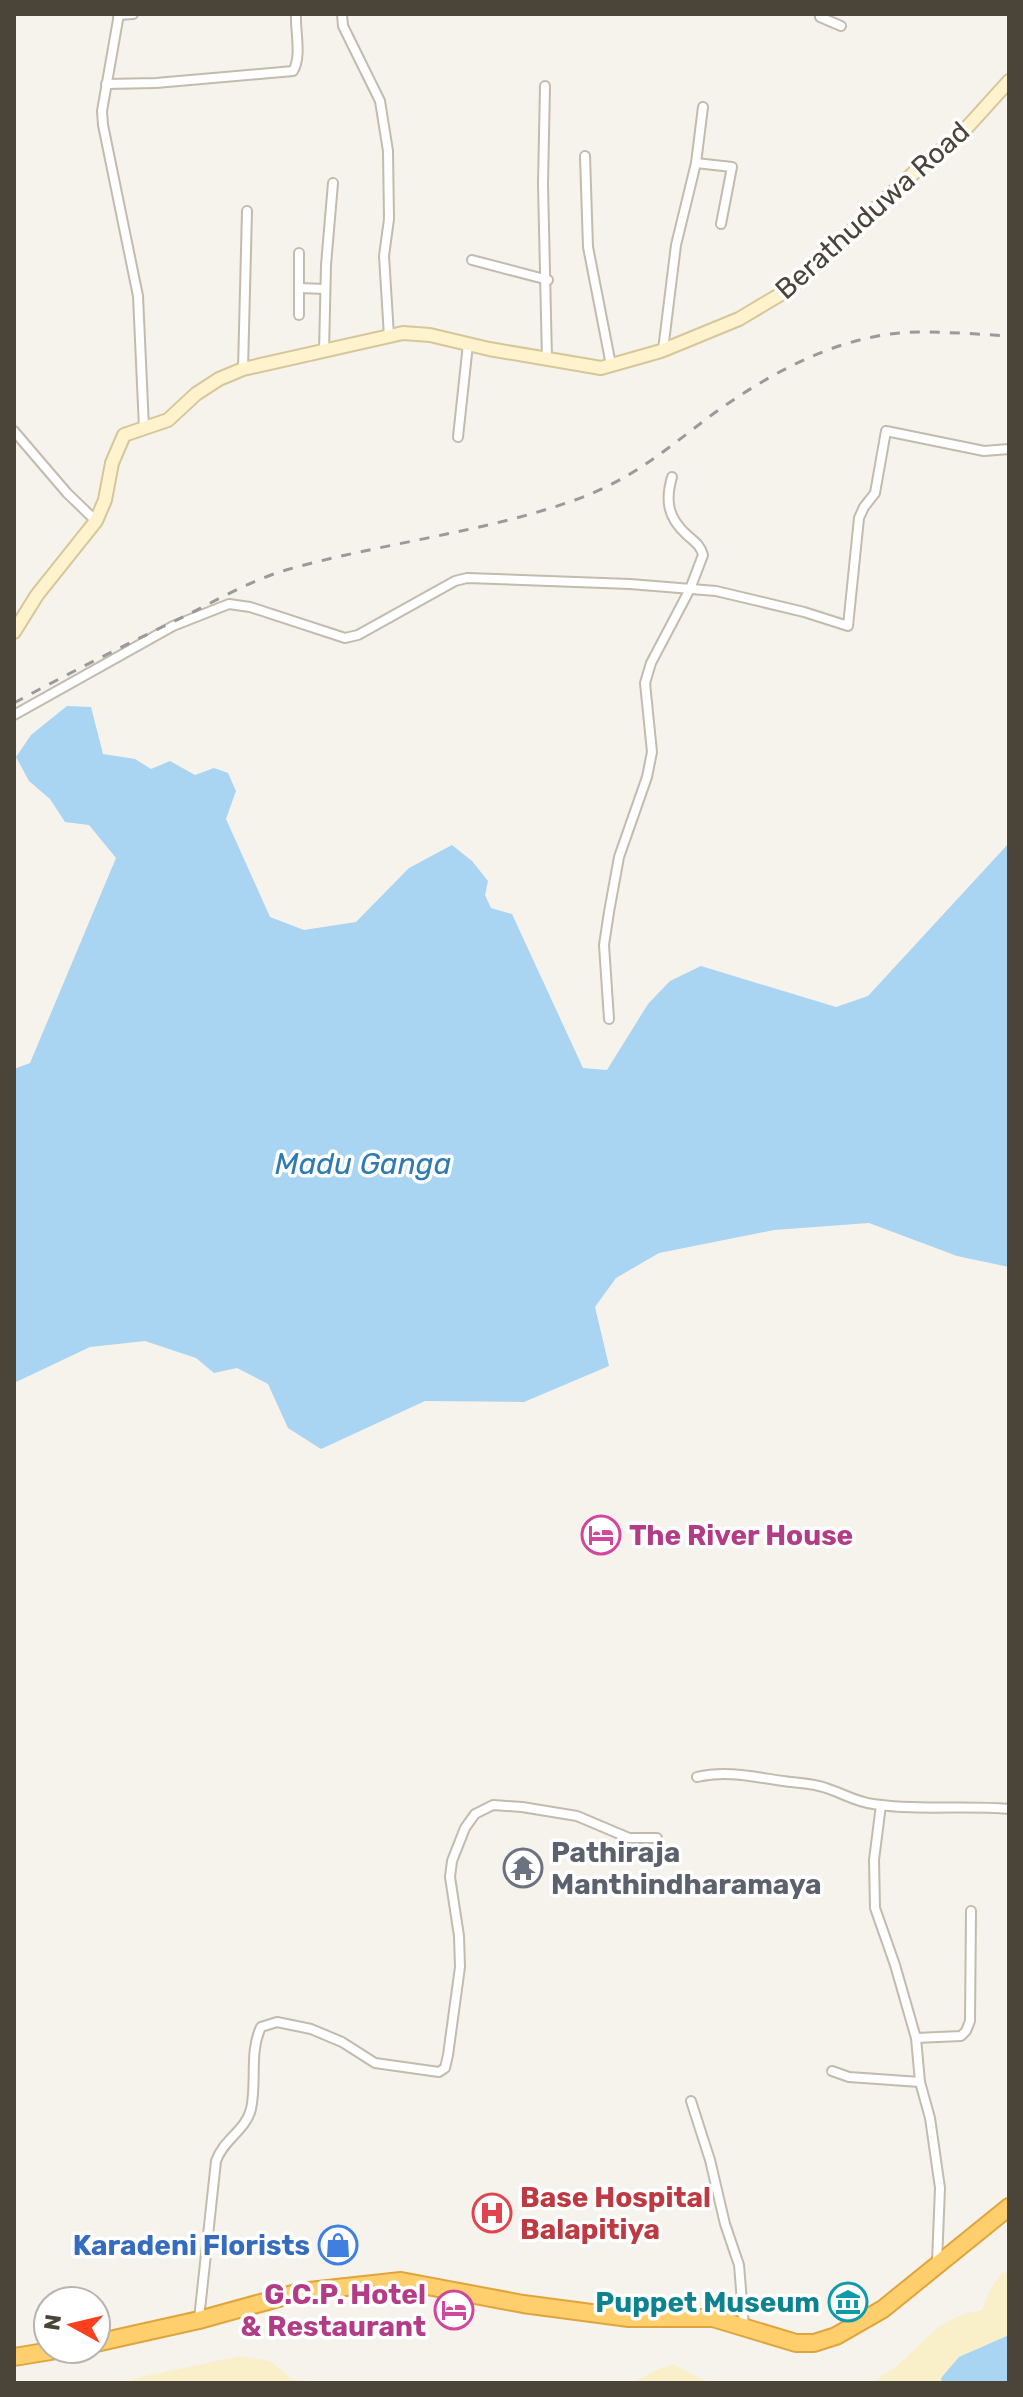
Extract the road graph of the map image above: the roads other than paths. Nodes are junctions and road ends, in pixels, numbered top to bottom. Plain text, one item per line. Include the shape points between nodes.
1 (118, 14) edge
2 (133, 14) edge
3 (296, 14) edge
4 (342, 14) edge
5 (820, 14) edge
6 (841, 26) dead end
7 (1009, 81) edge
8 (106, 84) junction
9 (545, 86) dead end
10 (703, 107) dead end
11 (585, 156) dead end
12 (696, 163) junction
13 (333, 183) dead end
14 (247, 211) dead end
15 (721, 224) dead end
16 (299, 253) dead end
17 (472, 260) dead end
18 (548, 280) junction
19 (300, 288) junction
20 (325, 289) junction
21 (299, 315) dead end
22 (389, 336) junction
23 (468, 344) junction
24 (663, 350) junction
25 (324, 352) junction
26 (547, 360) junction
27 (611, 365) junction
28 (243, 369) junction
29 (144, 428) junction
30 (14, 431) edge
31 (458, 437) dead end
32 (1009, 449) edge
33 (672, 477) dead end
34 (96, 521) junction
35 (690, 589) junction
36 (14, 632) edge
37 (14, 715) edge
38 (609, 1019) dead end
39 (697, 1777) dead end
40 (881, 1805) junction
41 (1009, 1809) edge
42 (657, 1838) dead end
43 (971, 1911) dead end
44 (916, 2038) junction
45 (832, 2071) dead end
46 (920, 2082) junction
47 (691, 2101) dead end
48 (1009, 2207) edge
49 (937, 2262) junction
50 (199, 2320) junction
51 (744, 2326) junction
52 (112, 2339) edge

1 - 2 street
1 - 8 street
3 - 8 street via 298,59 293,71
4 - 22 street via 380,101 388,151 384,256
5 - 6 street
7 - 24 street, Berathuduwa Road via 962,133 786,291 739,319
8 - 29 street via 103,125 138,296
9 - 18 street
10 - 12 street
11 - 27 street via 588,247
12 - 15 street via 732,167
12 - 24 street via 676,245
13 - 20 street
14 - 28 street
16 - 19 street
17 - 18 street
18 - 26 street
19 - 20 street
19 - 21 street
20 - 25 street
22 - 23 street, Berathuduwa Road via 415,333
22 - 25 street, Berathuduwa Road
23 - 26 street, Berathuduwa Road
23 - 31 street
24 - 27 street, Berathuduwa Road
25 - 28 street, Berathuduwa Road
26 - 27 street, Berathuduwa Road
28 - 29 street, Berathuduwa Road via 196,394 168,420
29 - 34 street, Berathuduwa Road via 124,435
30 - 34 street
32 - 35 street via 984,451 886,431 875,493 859,518 848,626 769,603
33 - 35 street via 666,499 671,516 703,551
34 - 36 street, Berathuduwa Road
35 - 37 street via 467,578 345,638 229,604 173,626
35 - 38 street via 645,683 652,752 619,857 604,945
39 - 40 street via 736,1773 823,1787
40 - 41 street
40 - 44 street via 875,1908
42 - 50 street via 629,1838 577,1816 522,1807 493,1805 475,1814 452,1861 460,1967 448,2055 439,2072 375,2063 311,2029 277,2022 261,2027 251,2108 216,2161
43 - 44 street via 966,2031 961,2036
44 - 46 street
45 - 46 street
46 - 49 street via 940,2188
47 - 51 street via 739,2265
48 - 49 highway
49 - 51 highway via 883,2309 836,2336 796,2343
50 - 51 highway via 300,2292 401,2281 629,2318 713,2318
50 - 52 highway

